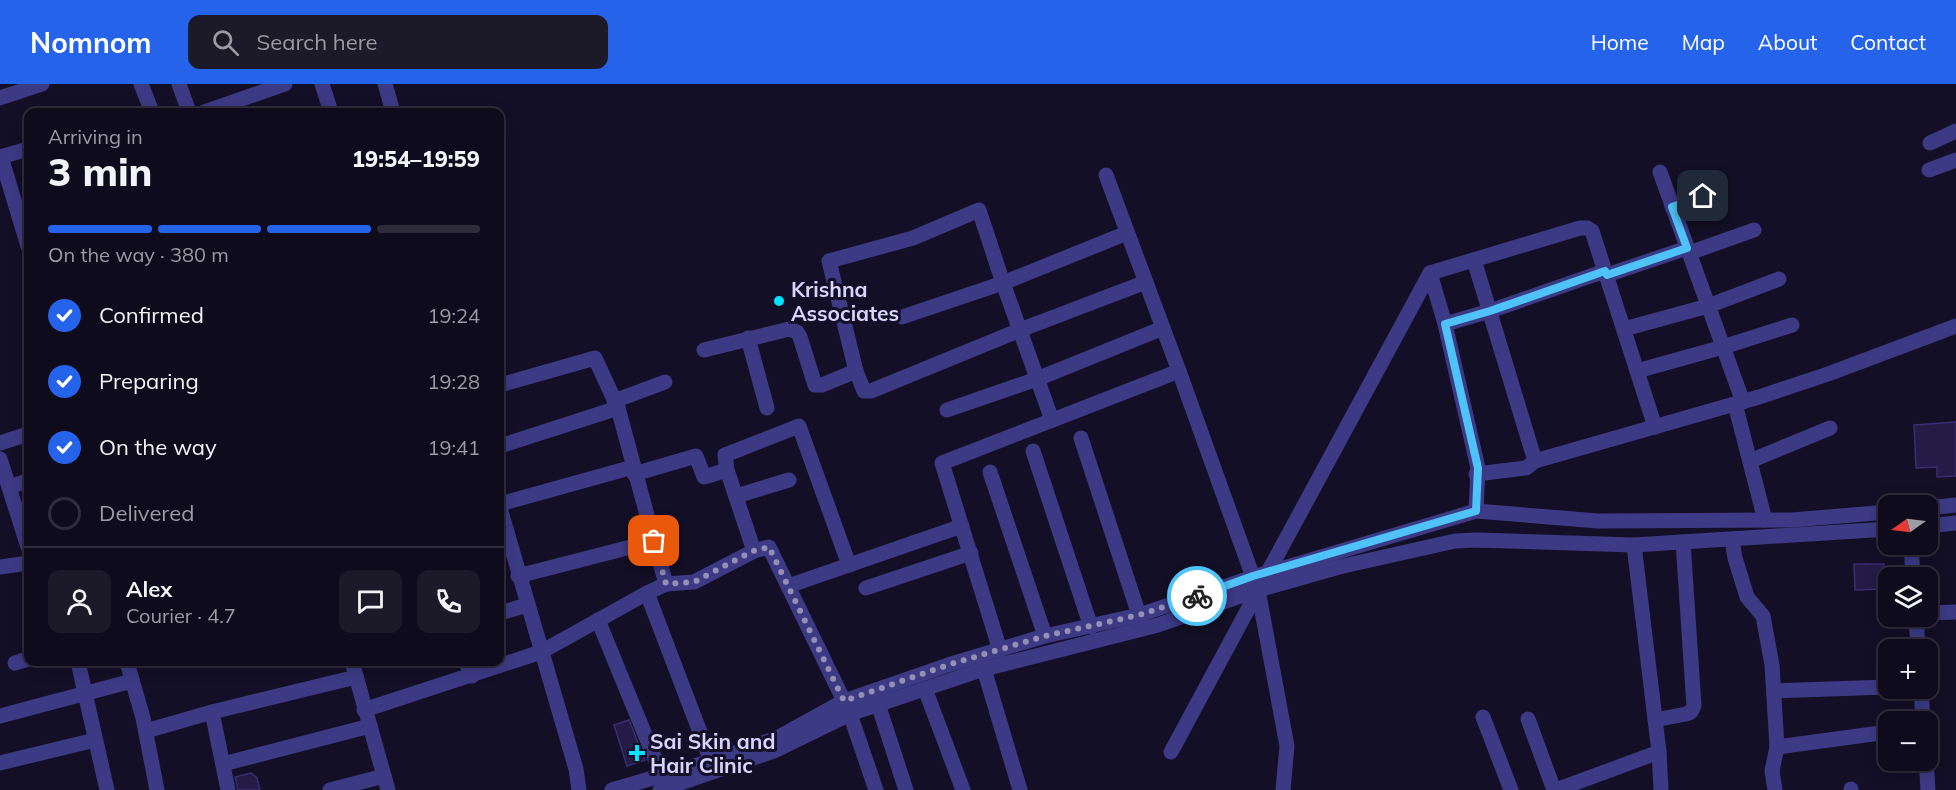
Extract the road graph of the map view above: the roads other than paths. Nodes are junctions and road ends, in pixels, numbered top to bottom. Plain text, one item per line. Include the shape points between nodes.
1 (42, 84) edge
2 (141, 84) edge
3 (179, 84) edge
4 (285, 84) edge
5 (322, 84) edge
6 (384, 84) edge
7 (0, 98) edge
8 (150, 108) edge
9 (188, 108) edge
10 (216, 108) edge
11 (330, 108) edge
12 (392, 108) edge
13 (1956, 132) edge
14 (1929, 143) dead end
15 (24, 150) edge
16 (1, 157) edge
17 (1956, 160) edge
18 (1929, 170) dead end
19 (1660, 172) dead end
20 (1106, 175) dead end
21 (1718, 190) dead end
22 (1672, 207) junction
23 (1754, 230) dead end
24 (24, 233) edge
25 (1127, 233) junction
26 (1688, 251) junction
27 (1474, 260) junction
28 (1430, 273) junction
29 (1606, 273) junction
30 (1779, 279) dead end
31 (1146, 282) junction
32 (1003, 283) junction
33 (1708, 306) junction
34 (1490, 311) junction
35 (902, 317) dead end
36 (1445, 324) junction
37 (1792, 326) dead end
38 (1956, 326) edge
39 (1163, 328) junction
40 (1624, 329) junction
41 (1020, 330) junction
42 (748, 338) junction
43 (1723, 347) junction
44 (704, 350) dead end
45 (856, 371) junction
46 (1179, 371) junction
47 (1637, 371) junction
48 (1037, 379) junction
49 (665, 382) dead end
50 (504, 384) edge
51 (1738, 403) junction
52 (616, 404) junction
53 (767, 408) dead end
54 (947, 410) dead end
55 (1052, 420) junction
56 (1655, 427) junction
57 (1830, 428) dead end
58 (24, 435) edge
59 (1081, 438) dead end
60 (0, 443) edge
61 (504, 445) edge
62 (1033, 451) dead end
63 (0, 459) edge
64 (1535, 461) junction
65 (1750, 461) junction
66 (634, 470) junction
67 (727, 470) junction
68 (990, 472) dead end
69 (1476, 474) junction
70 (789, 480) dead end
71 (24, 483) edge
72 (9, 487) junction
73 (736, 496) junction
74 (504, 505) edge
75 (1956, 506) edge
76 (1938, 507) edge
77 (1476, 511) junction
78 (1878, 513) edge
79 (1765, 520) junction
80 (1956, 523) edge
81 (1938, 525) edge
82 (962, 526) junction
83 (24, 530) edge
84 (1878, 530) edge
85 (504, 539) edge
86 (1732, 540) junction
87 (654, 541) junction
88 (1683, 542) junction
89 (1634, 545) junction
90 (753, 551) junction
91 (971, 553) junction
92 (506, 556) edge
93 (24, 564) edge
94 (849, 565) junction
95 (0, 567) edge
96 (518, 576) junction
97 (1258, 583) junction
98 (666, 584) junction
99 (788, 586) junction
100 (866, 588) dead end
101 (647, 593) junction
102 (527, 605) junction
103 (504, 612) edge
104 (1956, 612) edge
105 (1938, 613) edge
106 (1139, 615) junction
107 (598, 620) junction
108 (1091, 627) junction
109 (1045, 636) junction
110 (1000, 650) junction
111 (541, 652) junction
112 (504, 661) edge
113 (79, 666) edge
114 (128, 666) edge
115 (354, 669) edge
116 (469, 669) edge
117 (984, 669) junction
118 (132, 681) junction
119 (1878, 687) edge
120 (925, 689) junction
121 (1774, 691) junction
122 (85, 694) junction
123 (878, 704) junction
124 (847, 708) junction
125 (364, 710) junction
126 (212, 712) junction
127 (0, 716) edge
128 (1483, 717) dead end
129 (1528, 719) dead end
130 (1655, 720) junction
131 (370, 726) junction
132 (146, 731) junction
133 (1878, 733) edge
134 (95, 740) junction
135 (1777, 747) junction
136 (1171, 752) dead end
137 (1659, 752) junction
138 (711, 761) junction
139 (0, 763) edge
140 (223, 764) junction
141 (1927, 771) edge
142 (386, 783) edge
143 (661, 783) edge
144 (102, 789) edge
145 (619, 789) edge
146 (157, 790) edge
147 (228, 790) edge
148 (330, 790) edge
149 (579, 790) edge
150 (876, 790) edge
151 (906, 790) edge
152 (963, 790) edge
153 (1020, 790) edge
154 (1283, 790) edge
155 (1511, 790) edge
156 (1555, 790) edge
157 (1661, 790) edge
158 (1775, 790) edge
159 (1928, 790) edge

1 - 7 street
2 - 8 street
3 - 9 street
4 - 10 street
5 - 11 street
6 - 12 street
13 - 14 street
15 - 16 street
16 - 24 street
17 - 18 street
19 - 22 street
20 - 25 street
21 - 22 street
22 - 26 street
23 - 26 street
25 - 31 street
25 - 32 street
26 - 29 street
26 - 33 street
27 - 28 street
27 - 29 street via 1587,228 1592,231
27 - 34 street
28 - 36 street
28 - 97 street, bridge via 1273,563
29 - 34 street
29 - 40 street
30 - 33 street
31 - 39 street
31 - 41 street
32 - 35 street
32 - 41 street
32 - 45 street via 979,210 913,238 829,261
33 - 40 street
33 - 43 street
34 - 36 street
34 - 64 street
36 - 69 street via 1478,468
37 - 43 street
38 - 51 street
39 - 46 street
39 - 48 street
40 - 47 street
41 - 45 street via 867,392
41 - 48 street
42 - 44 street
42 - 45 street via 793,329 815,385
42 - 53 street
43 - 47 street
43 - 51 street
46 - 55 street
46 - 97 street
47 - 56 street
48 - 54 street
48 - 55 street
49 - 52 street
50 - 52 street via 595,358
51 - 56 street
51 - 65 street
52 - 61 street
52 - 66 street
55 - 82 street via 942,463
56 - 64 street
57 - 65 street
58 - 60 street
59 - 106 street
62 - 108 street
63 - 72 street
64 - 69 street via 1526,468
65 - 79 street
66 - 67 street via 696,456 704,477
66 - 74 street
66 - 87 street
67 - 73 street
67 - 94 street via 725,455 799,426
68 - 109 street
69 - 77 street
70 - 73 street
71 - 72 street
72 - 83 street
73 - 90 street
75 - 76 street
77 - 79 street via 1598,521
77 - 97 street
78 - 79 street
80 - 81 street
82 - 91 street
82 - 94 street
84 - 86 street
85 - 92 street
86 - 88 street
86 - 121 street via 1747,597 1762,616
87 - 96 street
87 - 98 street
88 - 89 street
88 - 130 street via 1694,706 1686,714
89 - 97 street via 1465,540
89 - 130 street
90 - 98 street via 694,582
90 - 99 street via 769,547
91 - 100 street
91 - 110 street
92 - 96 street
93 - 95 street
94 - 99 street
96 - 102 street
97 - 106 street
97 - 117 street via 1158,625
97 - 136 street
97 - 154 street via 1287,746
98 - 101 street
99 - 124 street
101 - 107 street
101 - 138 street
102 - 103 street
102 - 111 street
104 - 105 street
106 - 108 street
107 - 111 street
107 - 143 street
108 - 109 street
109 - 110 street
110 - 124 street via 951,664
111 - 112 street
111 - 149 street
113 - 122 street
114 - 118 street
115 - 125 street
115 - 126 street
116 - 125 street
117 - 120 street
117 - 153 street
118 - 122 street
118 - 132 street
119 - 121 street
120 - 123 street
120 - 152 street
121 - 135 street
122 - 127 street
122 - 134 street
123 - 124 street
123 - 151 street
124 - 138 street
124 - 143 street via 774,751
124 - 150 street
125 - 131 street
126 - 132 street
126 - 140 street
128 - 155 street
129 - 156 street
130 - 137 street
131 - 140 street
131 - 142 street
132 - 146 street
133 - 135 street
134 - 139 street
134 - 144 street
135 - 158 street via 1772,771
137 - 156 street
137 - 157 street
138 - 143 street
140 - 147 street
141 - 159 street
142 - 148 street
143 - 145 street

